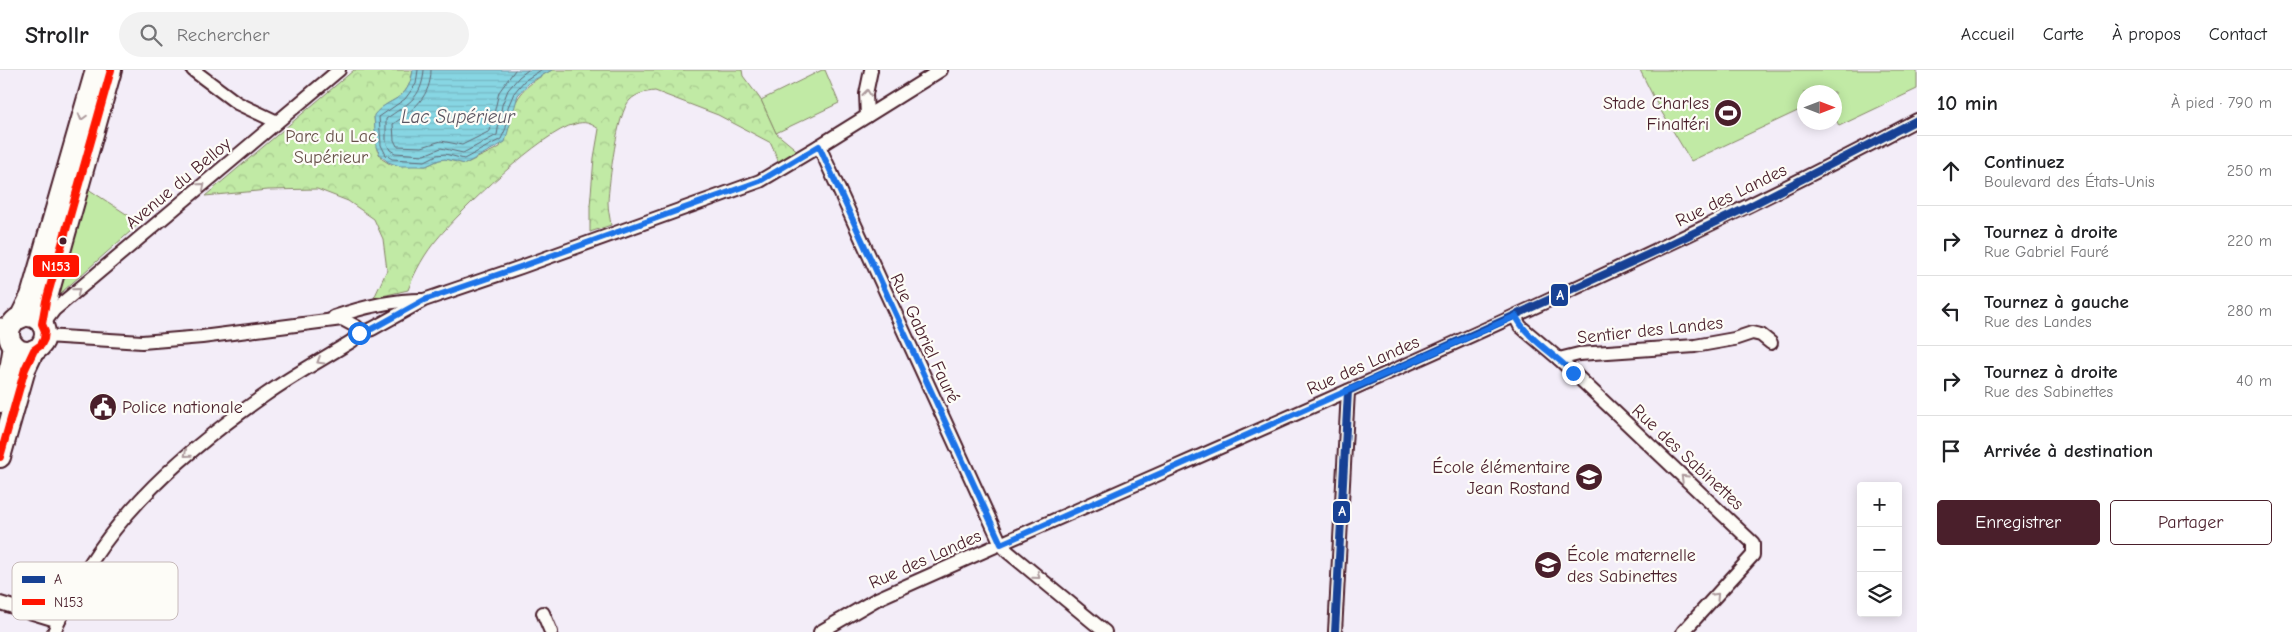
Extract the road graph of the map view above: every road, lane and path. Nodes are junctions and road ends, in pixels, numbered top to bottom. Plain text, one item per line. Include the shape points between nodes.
1 (96, 70) edge
2 (111, 70) edge
3 (193, 70) edge
4 (339, 70) edge
5 (871, 70) edge
6 (941, 70) edge
7 (867, 116) junction
8 (1917, 120) edge
9 (277, 122) junction
10 (819, 146) junction
11 (424, 300) junction
12 (366, 306) junction
13 (1516, 316) junction
14 (325, 320) junction
15 (11, 330) edge
16 (358, 330) junction
17 (41, 334) junction
18 (1771, 343) dead end
19 (1559, 359) junction
20 (1348, 391) junction
21 (0, 402) edge
22 (0, 457) edge
23 (1001, 544) junction
24 (91, 562) edge
25 (0, 603) edge
26 (12, 608) edge
27 (543, 614) dead end
28 (41, 620) edge
29 (56, 626) edge
30 (551, 632) edge
31 (820, 632) edge
32 (1105, 632) edge
33 (1335, 632) edge
34 (1683, 632) edge

1 -> 15 main road via 31,296
2 - 17 main road via 46,301
3 - 9 street via 237,102
4 - 9 street, Avenue du Belloy
7 -> 5 street via 866,94
6 - 7 street
7 - 10 street
8 - 13 street, Rue des Landes via 1750,206
17 -> 9 street, Avenue du Belloy via 54,310
10 - 11 street via 760,181
10 - 23 street, Rue Gabriel Fauré
11 - 12 street
11 - 16 street via 372,329
12 - 14 street
12 - 16 street via 358,311
13 - 19 street, Rue des Sabinettes via 1520,326
13 - 20 street, Rue des Landes
14 - 16 street via 342,319
14 - 17 street via 142,342
15 - 17 main road via 31,316
15 - 17 main road via 22,351
15 - 21 main road via 12,364
16 -> 24 street via 352,341 265,395 191,451 132,508
17 - 22 main road via 25,369
18 - 19 street, Sentier des Landes via 1762,335 1752,333 1695,346 1579,354
34 -> 19 street, Rue des Sabinettes via 1753,556 1753,543
20 - 23 street, Rue des Landes
20 - 33 street
23 - 31 street, Rue des Landes via 876,599
23 -> 32 street
25 - 26 street
27 - 30 street
28 - 29 street

